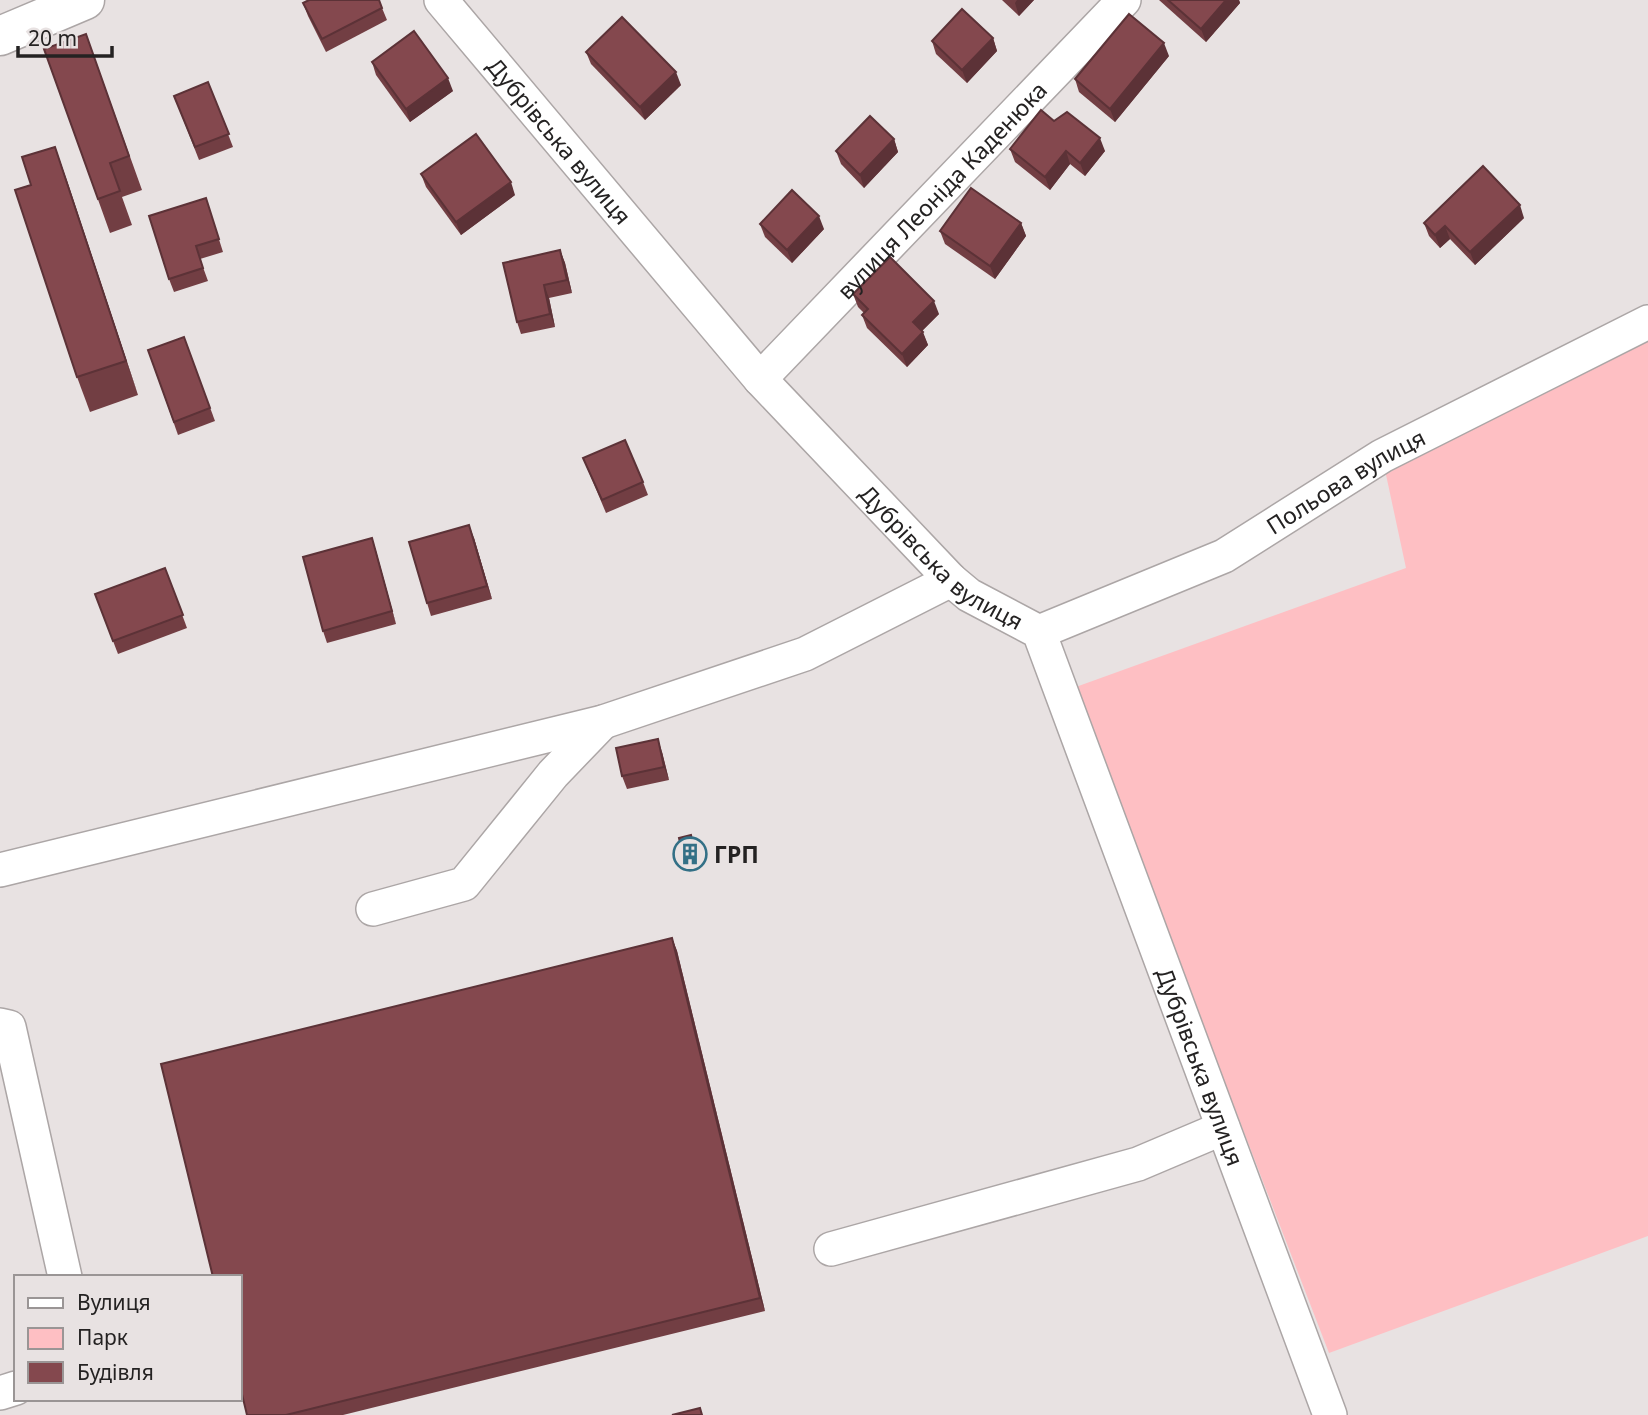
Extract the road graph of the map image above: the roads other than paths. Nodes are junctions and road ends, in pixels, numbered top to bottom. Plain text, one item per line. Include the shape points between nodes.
1 (85, 0) edge
2 (441, 0) edge
3 (1124, 0) edge
4 (0, 36) edge
5 (1648, 322) edge
6 (760, 379) junction
7 (951, 580) junction
8 (1039, 632) junction
9 (603, 722) junction
10 (0, 870) edge
11 (373, 909) dead end
12 (0, 1026) edge
13 (1223, 1128) junction
14 (831, 1249) dead end
15 (65, 1275) edge
16 (1330, 1415) edge

1 - 4 main road
2 - 6 street, Дубрівська вулиця
3 - 6 street, вулиця Леоніда Каденюка
5 - 8 street, Польова вулиця via 1382,456 1224,556
6 - 7 street, Дубрівська вулиця
7 - 8 street, Дубрівська вулиця via 969,595
7 - 9 street via 805,654
8 - 13 street, Дубрівська вулиця
9 - 10 street
9 - 11 street via 553,774 464,884
12 - 15 street via 9,1027
13 - 14 street via 1138,1164
13 - 16 street, Дубрівська вулиця

